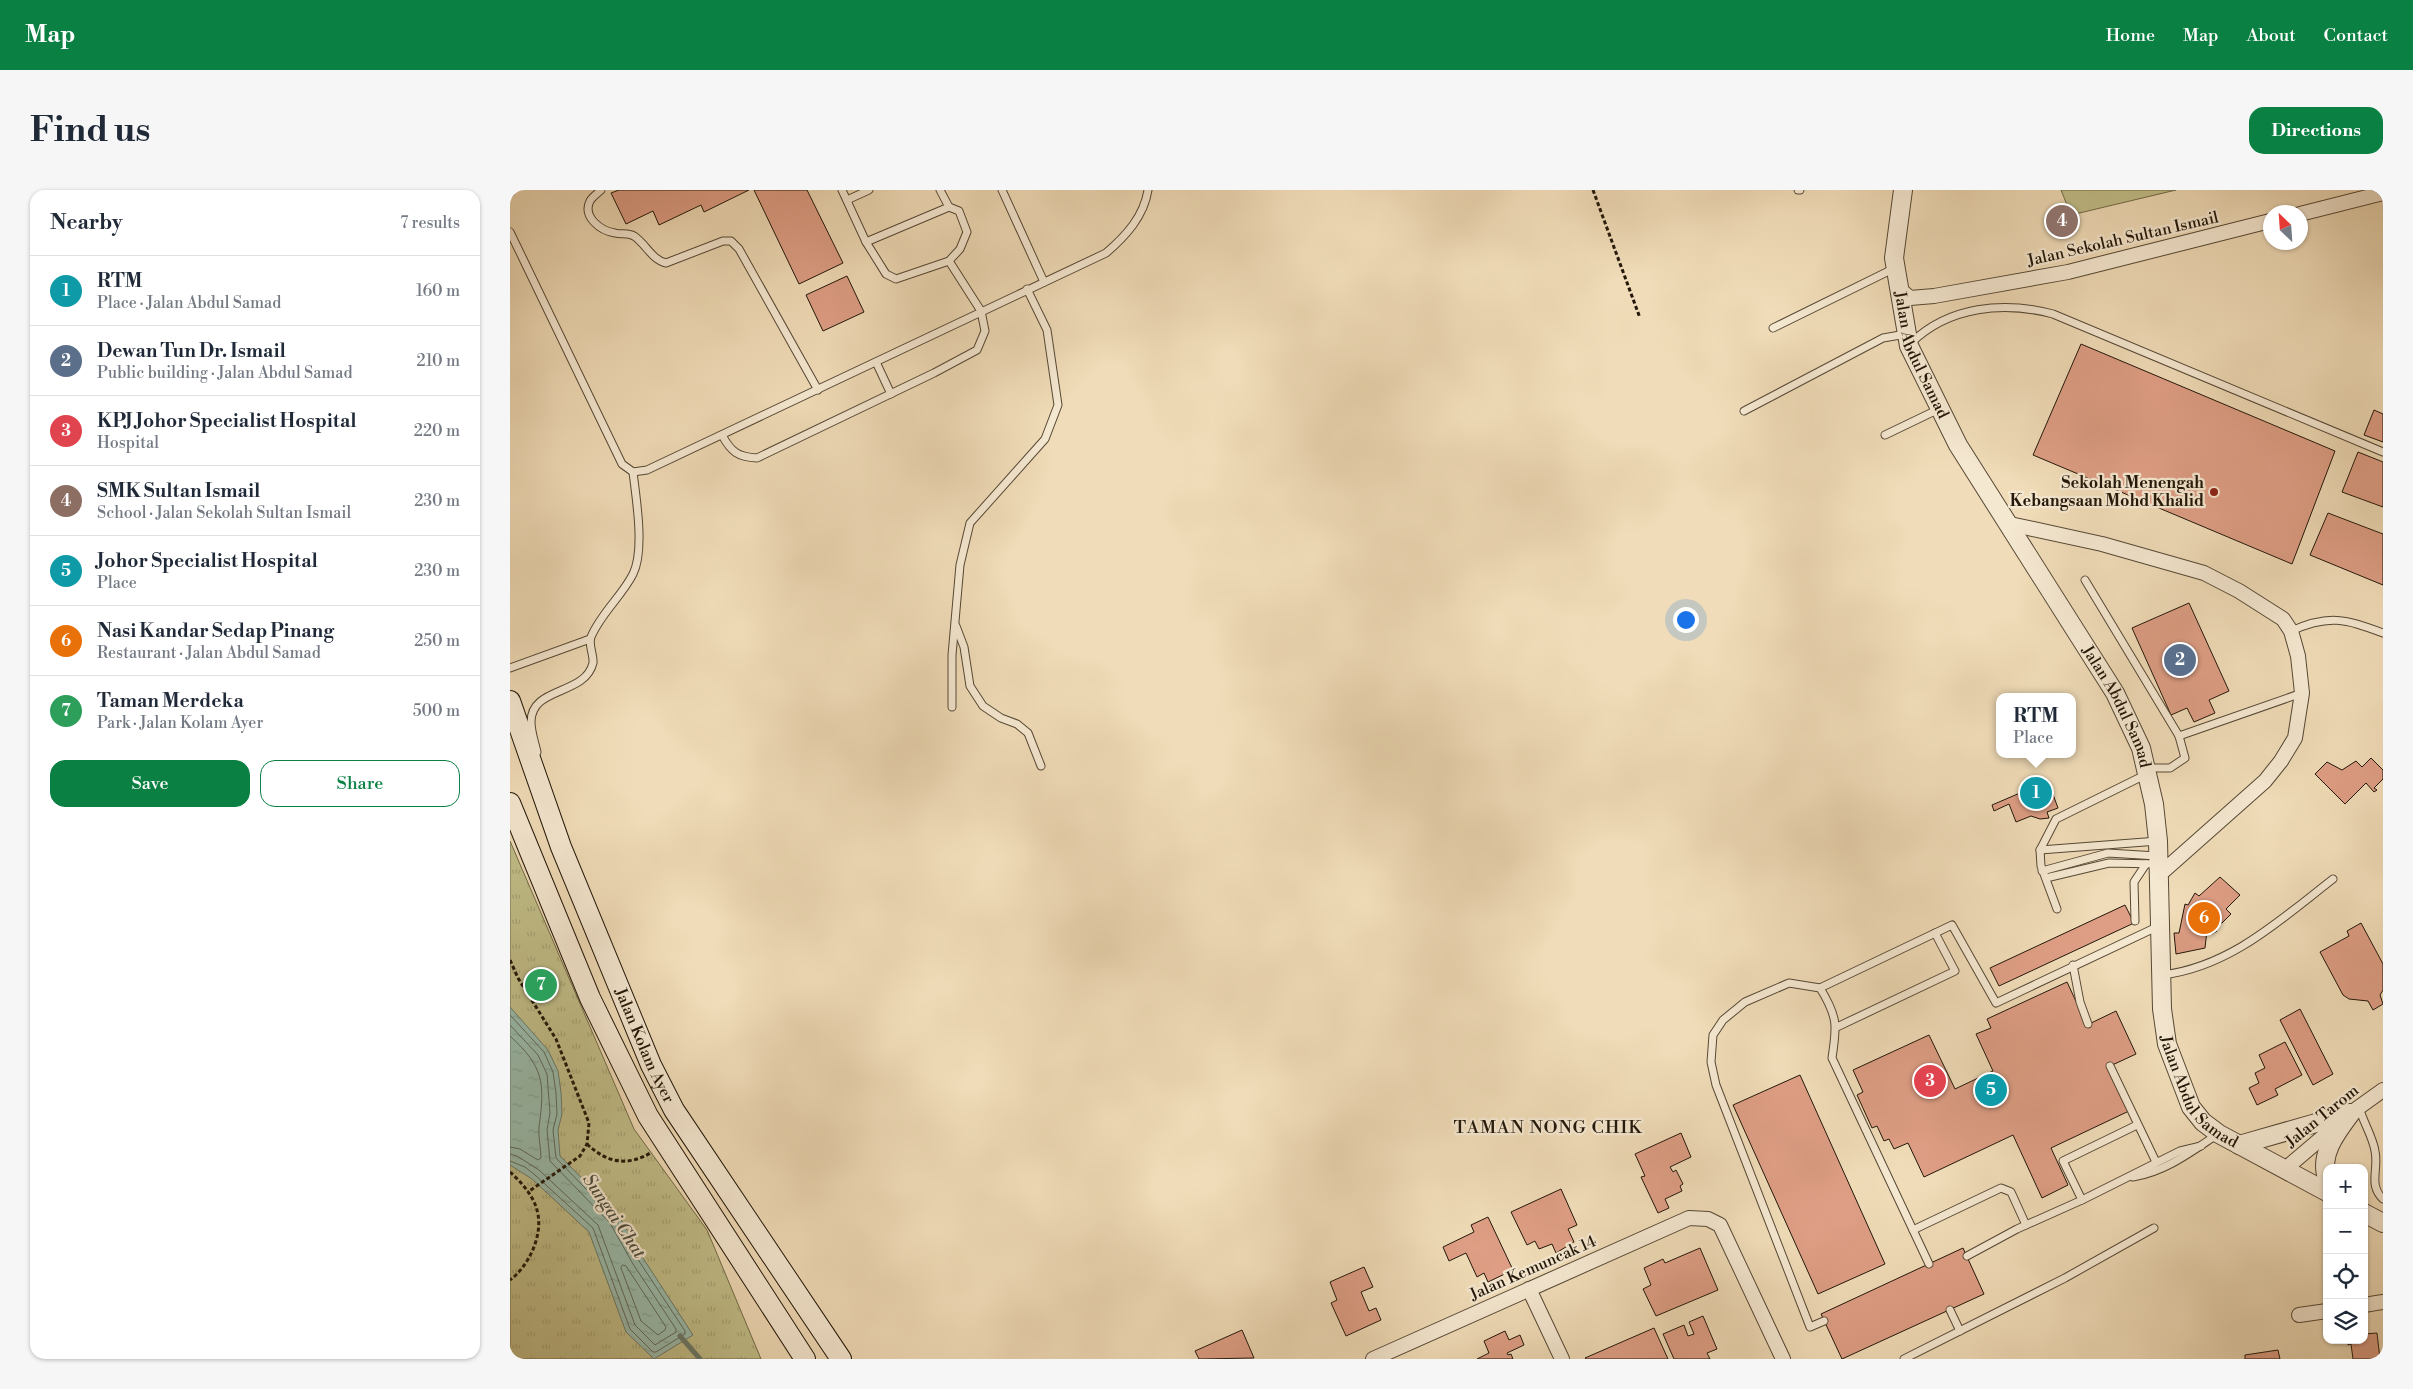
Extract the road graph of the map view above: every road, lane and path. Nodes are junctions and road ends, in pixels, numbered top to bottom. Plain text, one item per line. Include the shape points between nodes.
1 (601, 190) edge
2 (842, 190) edge
3 (869, 190) edge
4 (940, 190) edge
5 (1002, 190) edge
6 (1148, 190) edge
7 (1592, 190) edge
8 (1903, 190) edge
9 (2383, 193) edge
10 (847, 200) junction
11 (949, 207) junction
12 (2308, 212) edge
13 (2263, 223) edge
14 (510, 232) edge
15 (866, 242) junction
16 (948, 261) junction
17 (1895, 268) junction
18 (1044, 282) junction
19 (1898, 288) junction
20 (1027, 289) junction
21 (982, 311) junction
22 (1640, 318) dead end
23 (1773, 328) dead end
24 (1908, 340) junction
25 (876, 362) junction
26 (818, 390) junction
27 (891, 394) junction
28 (1939, 409) junction
29 (1744, 411) dead end
30 (722, 435) junction
31 (1886, 435) dead end
32 (2383, 452) edge
33 (633, 472) junction
34 (2010, 524) junction
35 (2085, 580) dead end
36 (955, 624) junction
37 (2291, 631) junction
38 (2383, 633) edge
39 (590, 639) junction
40 (510, 668) edge
41 (2302, 693) junction
42 (510, 701) edge
43 (952, 708) dead end
44 (2179, 736) junction
45 (1041, 766) dead end
46 (2146, 771) junction
47 (545, 801) junction
48 (510, 803) edge
49 (2040, 850) junction
50 (2156, 860) junction
51 (2044, 875) junction
52 (2333, 879) dead end
53 (2057, 909) dead end
54 (2135, 920) dead end
55 (2160, 926) junction
56 (1935, 934) junction
57 (510, 960) edge
58 (2073, 965) junction
59 (2161, 975) junction
60 (1820, 988) junction
61 (2088, 1024) dead end
62 (1836, 1026) junction
63 (2110, 1066) dead end
64 (2383, 1090) edge
65 (2355, 1110) junction
66 (2137, 1125) junction
67 (2219, 1134) junction
68 (586, 1144) junction
69 (2239, 1145) junction
70 (2201, 1146) junction
71 (646, 1156) dead end
72 (2156, 1162) junction
73 (2325, 1164) edge
74 (2284, 1170) junction
75 (510, 1172) edge
76 (2127, 1178) junction
77 (2323, 1190) edge
78 (528, 1192) junction
79 (2383, 1199) edge
80 (2082, 1200) junction
81 (2368, 1215) edge
82 (2383, 1223) edge
83 (2026, 1225) junction
84 (2154, 1228) dead end
85 (1913, 1230) junction
86 (1967, 1256) dead end
87 (1929, 1264) dead end
88 (510, 1280) edge
89 (1529, 1289) junction
90 (2383, 1302) edge
91 (2368, 1304) edge
92 (771, 1308) junction
93 (1950, 1310) dead end
94 (2323, 1312) edge
95 (2299, 1315) dead end
96 (1824, 1321) dead end
97 (1960, 1331) junction
98 (790, 1359) edge
99 (805, 1359) edge
100 (841, 1359) edge
101 (1373, 1359) edge
102 (1562, 1359) edge
103 (1782, 1359) edge
104 (1904, 1359) edge

1 - 26 lane via 590,201 588,212 594,223 613,233 630,234 658,261 666,263 723,241 739,248
2 - 10 lane
3 - 10 lane
4 - 11 lane
5 - 18 lane
6 - 18 lane via 1145,206 1122,240 1106,253
7 - 22 path
8 - 17 street, Jalan Abdul Samad
9 - 12 street
10 - 15 lane
11 - 15 lane
11 - 16 lane via 959,211 967,232 960,249
13 - 19 street, Jalan Sekolah Sultan Ismail via 2068,272 1934,296 1910,298
14 - 33 lane via 622,464
15 - 16 lane via 886,274 896,279
16 - 21 lane
17 - 19 street, Jalan Abdul Samad
17 - 23 lane
18 - 20 lane
19 - 24 street, Jalan Abdul Samad
20 - 21 lane
20 - 36 lane via 1047,330 1058,404 1045,439 970,523 960,565
21 - 25 lane
21 - 27 lane via 985,331 977,350
24 - 28 street, Jalan Abdul Samad
24 - 29 lane via 1883,338
24 - 32 lane via 1932,326 1973,310 2030,308 2053,314
25 - 26 lane
25 - 27 lane
26 - 30 lane
27 - 30 lane via 757,458 742,458 730,450
28 - 31 lane
28 - 34 street, Jalan Abdul Samad via 1958,445
30 - 33 lane via 647,470
33 - 39 lane via 640,540 634,573 606,610
34 - 37 street via 2102,544 2204,573 2283,619
34 - 46 street, Jalan Abdul Samad via 2115,693 2142,748
35 - 44 lane
36 - 43 lane
36 - 45 lane via 964,647 970,686 983,706 1017,724 1028,734
37 - 38 lane via 2314,621 2338,619
37 - 41 street via 2298,656
39 - 40 lane
39 - 47 lane via 592,663 581,682 542,700 532,710 531,723
41 - 44 lane
41 - 50 street via 2295,738 2265,781
42 - 47 main road, Jalan Kolam Ayer
44 - 46 lane via 2185,758 2170,768
46 - 49 lane via 2056,819
46 - 50 street, Jalan Abdul Samad via 2154,804
47 - 100 main road, Jalan Kolam Ayer via 601,947 658,1080 674,1110
48 - 92 main road, Jalan Kolam Ayer via 590,998 648,1116
49 - 50 lane
49 - 51 lane
50 - 51 lane via 2109,863
50 - 51 lane via 2108,853
50 - 54 lane via 2134,882
50 - 55 street, Jalan Abdul Samad
51 - 53 lane
52 - 59 lane via 2247,945 2208,964
55 - 58 lane
55 - 59 street, Jalan Abdul Samad
56 - 58 lane via 1952,925 1996,1003
56 - 60 lane
56 - 62 lane via 1955,971
57 - 68 path via 556,1039 588,1123
58 - 61 lane
59 - 67 street, Jalan Abdul Samad via 2167,1044 2191,1107
60 - 62 lane via 1832,1006
60 - 96 lane via 1789,983 1745,1002 1723,1020 1713,1035 1711,1062 1716,1085 1810,1327
62 - 85 lane via 1832,1058
63 - 66 lane
64 - 65 street, Jalan Tarom
65 - 69 street
65 - 73 street via 2334,1137
65 - 74 street, Jalan Tarom
65 - 79 lane via 2375,1150 2373,1180 2376,1192
66 - 72 lane
66 - 80 lane via 2063,1161
67 - 69 street, Jalan Abdul Samad
67 - 70 lane
68 - 71 path via 611,1161 624,1163
68 - 78 path via 580,1156
69 - 74 street, Jalan Abdul Samad
70 - 72 lane
70 - 76 lane via 2148,1175
72 - 76 lane
74 - 77 street, Jalan Abdul Samad
75 - 78 path
76 - 80 lane
78 - 88 path via 538,1211 537,1234 530,1257
80 - 83 lane
81 - 82 street
83 - 85 lane via 2011,1192 2001,1188
83 - 86 lane
84 - 97 lane
85 - 87 lane
89 - 101 street, Jalan Kemuncak 14
89 - 102 street
89 - 103 street, Jalan Kemuncak 14 via 1689,1218 1708,1219 1720,1225
90 - 91 street
92 - 98 main road
92 - 99 main road, Jalan Kolam Ayer
93 - 97 lane
94 - 95 street
97 - 104 lane

